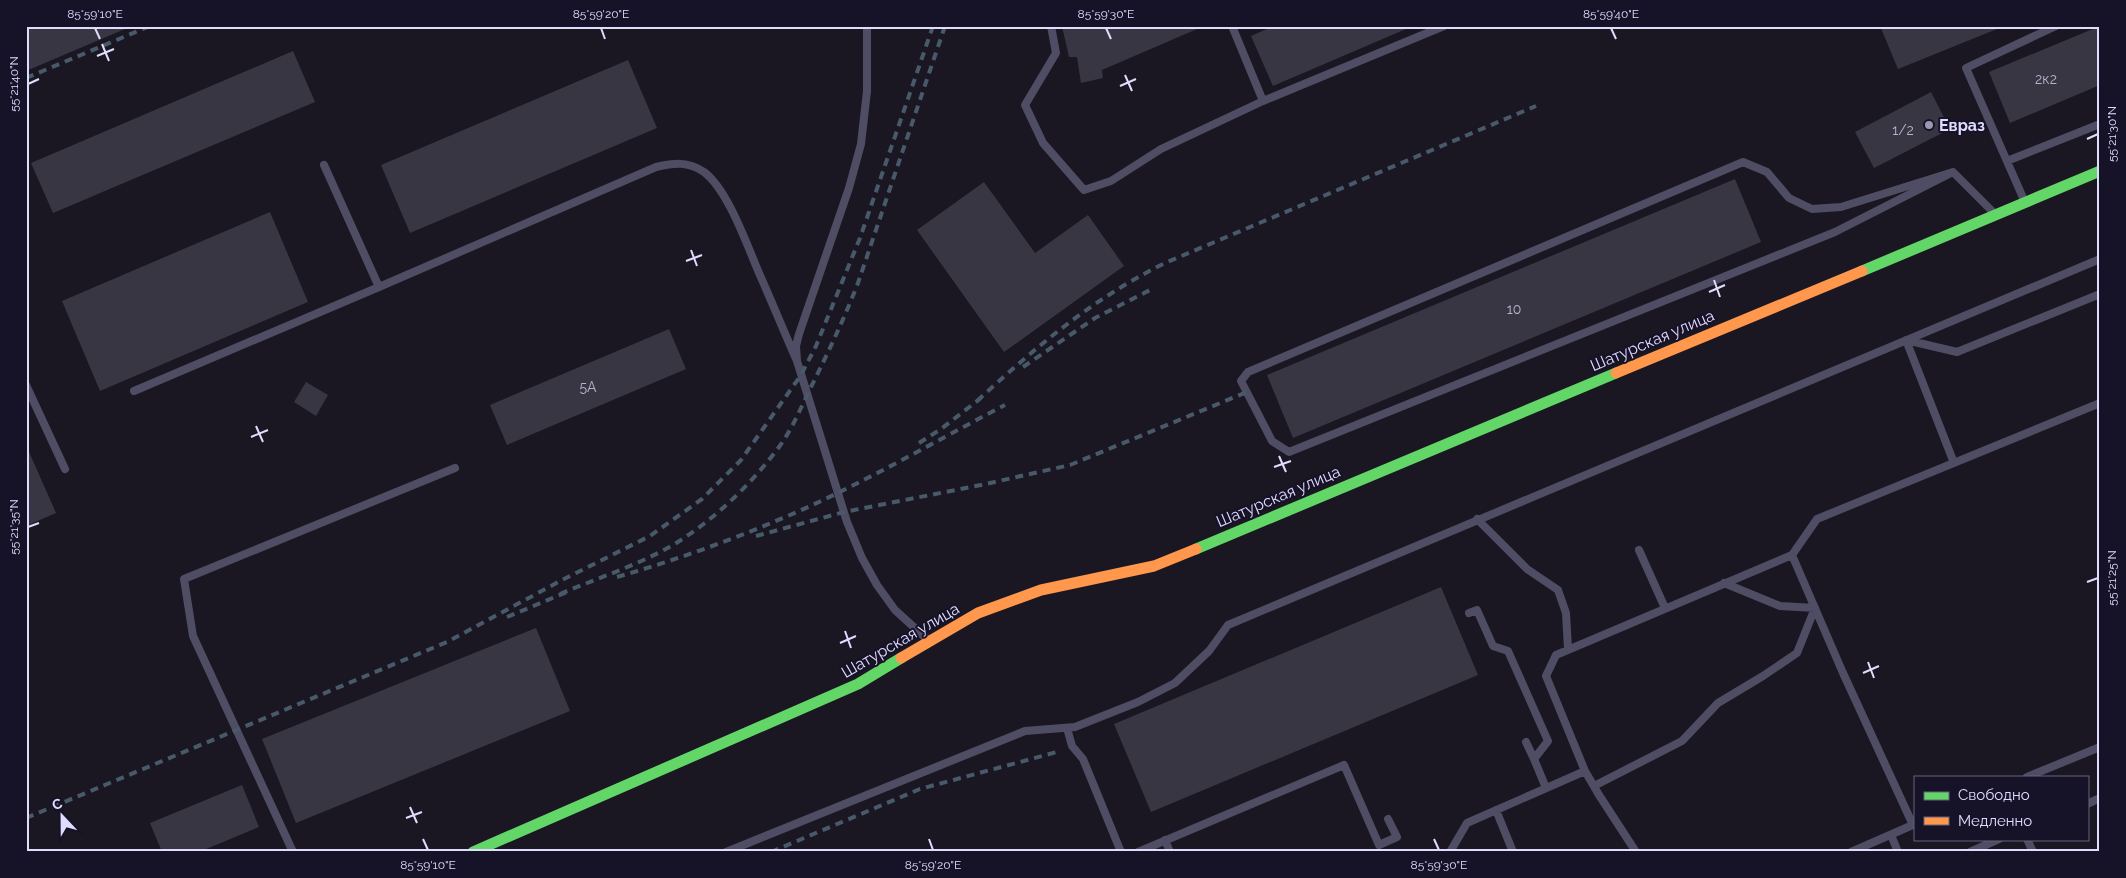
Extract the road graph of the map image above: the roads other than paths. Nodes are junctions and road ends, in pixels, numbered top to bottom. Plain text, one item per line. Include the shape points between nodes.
1 (867, 26) edge
2 (1051, 26) edge
3 (1232, 26) edge
4 (1444, 26) edge
5 (2056, 26) edge
6 (1263, 100) junction
7 (2100, 124) edge
8 (2007, 161) junction
9 (324, 165) dead end
10 (2100, 171) edge
11 (1953, 172) junction
12 (2025, 202) junction
13 (1996, 214) junction
14 (2100, 259) edge
15 (379, 287) junction
16 (2100, 294) edge
17 (1906, 340) junction
18 (796, 361) junction
19 (26, 385) edge
20 (134, 390) dead end
21 (2100, 403) edge
22 (1954, 463) junction
23 (455, 468) dead end
24 (65, 469) dead end
25 (1477, 519) junction
26 (1640, 550) dead end
27 (1792, 555) junction
28 (1724, 583) junction
29 (1665, 608) junction
30 (1815, 608) junction
31 (1469, 613) dead end
32 (930, 642) junction
33 (1568, 649) junction
34 (1067, 728) junction
35 (1526, 742) dead end
36 (2100, 747) edge
37 (1534, 759) junction
38 (1586, 771) junction
39 (2029, 776) edge
40 (1594, 786) junction
41 (1546, 788) junction
42 (2100, 798) edge
43 (2088, 804) edge
44 (1496, 810) junction
45 (1388, 819) dead end
46 (1914, 825) edge
47 (1891, 834) junction
48 (1165, 840) junction
49 (1997, 840) edge
50 (2027, 840) edge
51 (293, 852) edge
52 (473, 852) edge
53 (726, 852) edge
54 (1121, 852) edge
55 (1138, 852) edge
56 (1170, 852) edge
57 (1450, 852) edge
58 (1513, 852) edge
59 (1636, 852) edge
60 (1850, 852) edge
61 (1898, 852) edge
62 (1970, 852) edge
63 (2033, 852) edge

1 - 18 lane via 867,91 861,144 799,334
2 - 6 lane via 1056,53 1025,105 1043,143 1084,190 1110,181 1161,149
3 - 6 lane
4 - 6 lane
5 - 8 lane via 1966,68
7 - 8 lane
8 - 12 lane
9 - 15 lane
10 - 12 street, Шатурская улица
11 - 11 lane via 1835,232 1289,452 1272,441 1241,381 1248,372 1743,162 1767,172 1789,198 1812,210 1840,207
11 - 13 lane
12 - 13 street, Шатурская улица
13 - 32 street, Шатурская улица via 1154,566 1041,590 978,613
14 - 17 lane
15 - 18 lane via 656,167 688,164 713,181 723,196
15 - 20 lane
16 - 17 lane via 1957,352
17 - 22 lane
17 - 25 lane
18 - 32 lane via 847,522 862,558 895,610
19 - 24 lane
21 - 22 lane
22 - 27 lane via 1816,519
23 - 51 lane via 184,579 193,636
25 - 33 lane via 1527,569 1558,590 1566,613
25 - 34 lane via 1228,625 1209,651 1175,683 1138,702
26 - 29 lane
27 - 28 lane
27 - 30 lane
28 - 29 lane
28 - 30 lane via 1780,606
29 - 33 lane
30 - 40 lane via 1797,653 1718,703 1682,741
30 - 46 lane
31 - 37 lane via 1477,610 1493,646 1508,651 1548,741
32 - 52 street, Шатурская улица via 858,684
33 - 38 lane via 1556,655 1546,676
34 - 53 lane via 1025,731
34 - 54 lane via 1072,746 1083,759
35 - 37 lane
36 - 39 lane
37 - 41 lane
38 - 40 lane
38 - 41 lane
40 - 59 lane
41 - 44 lane
42 - 43 lane
44 - 57 lane via 1467,823
44 - 58 lane
45 - 48 lane via 1397,837 1379,845 1344,765
46 - 47 lane
47 - 60 lane
47 - 61 lane
48 - 55 lane
48 - 56 lane
49 - 62 lane
50 - 63 lane

